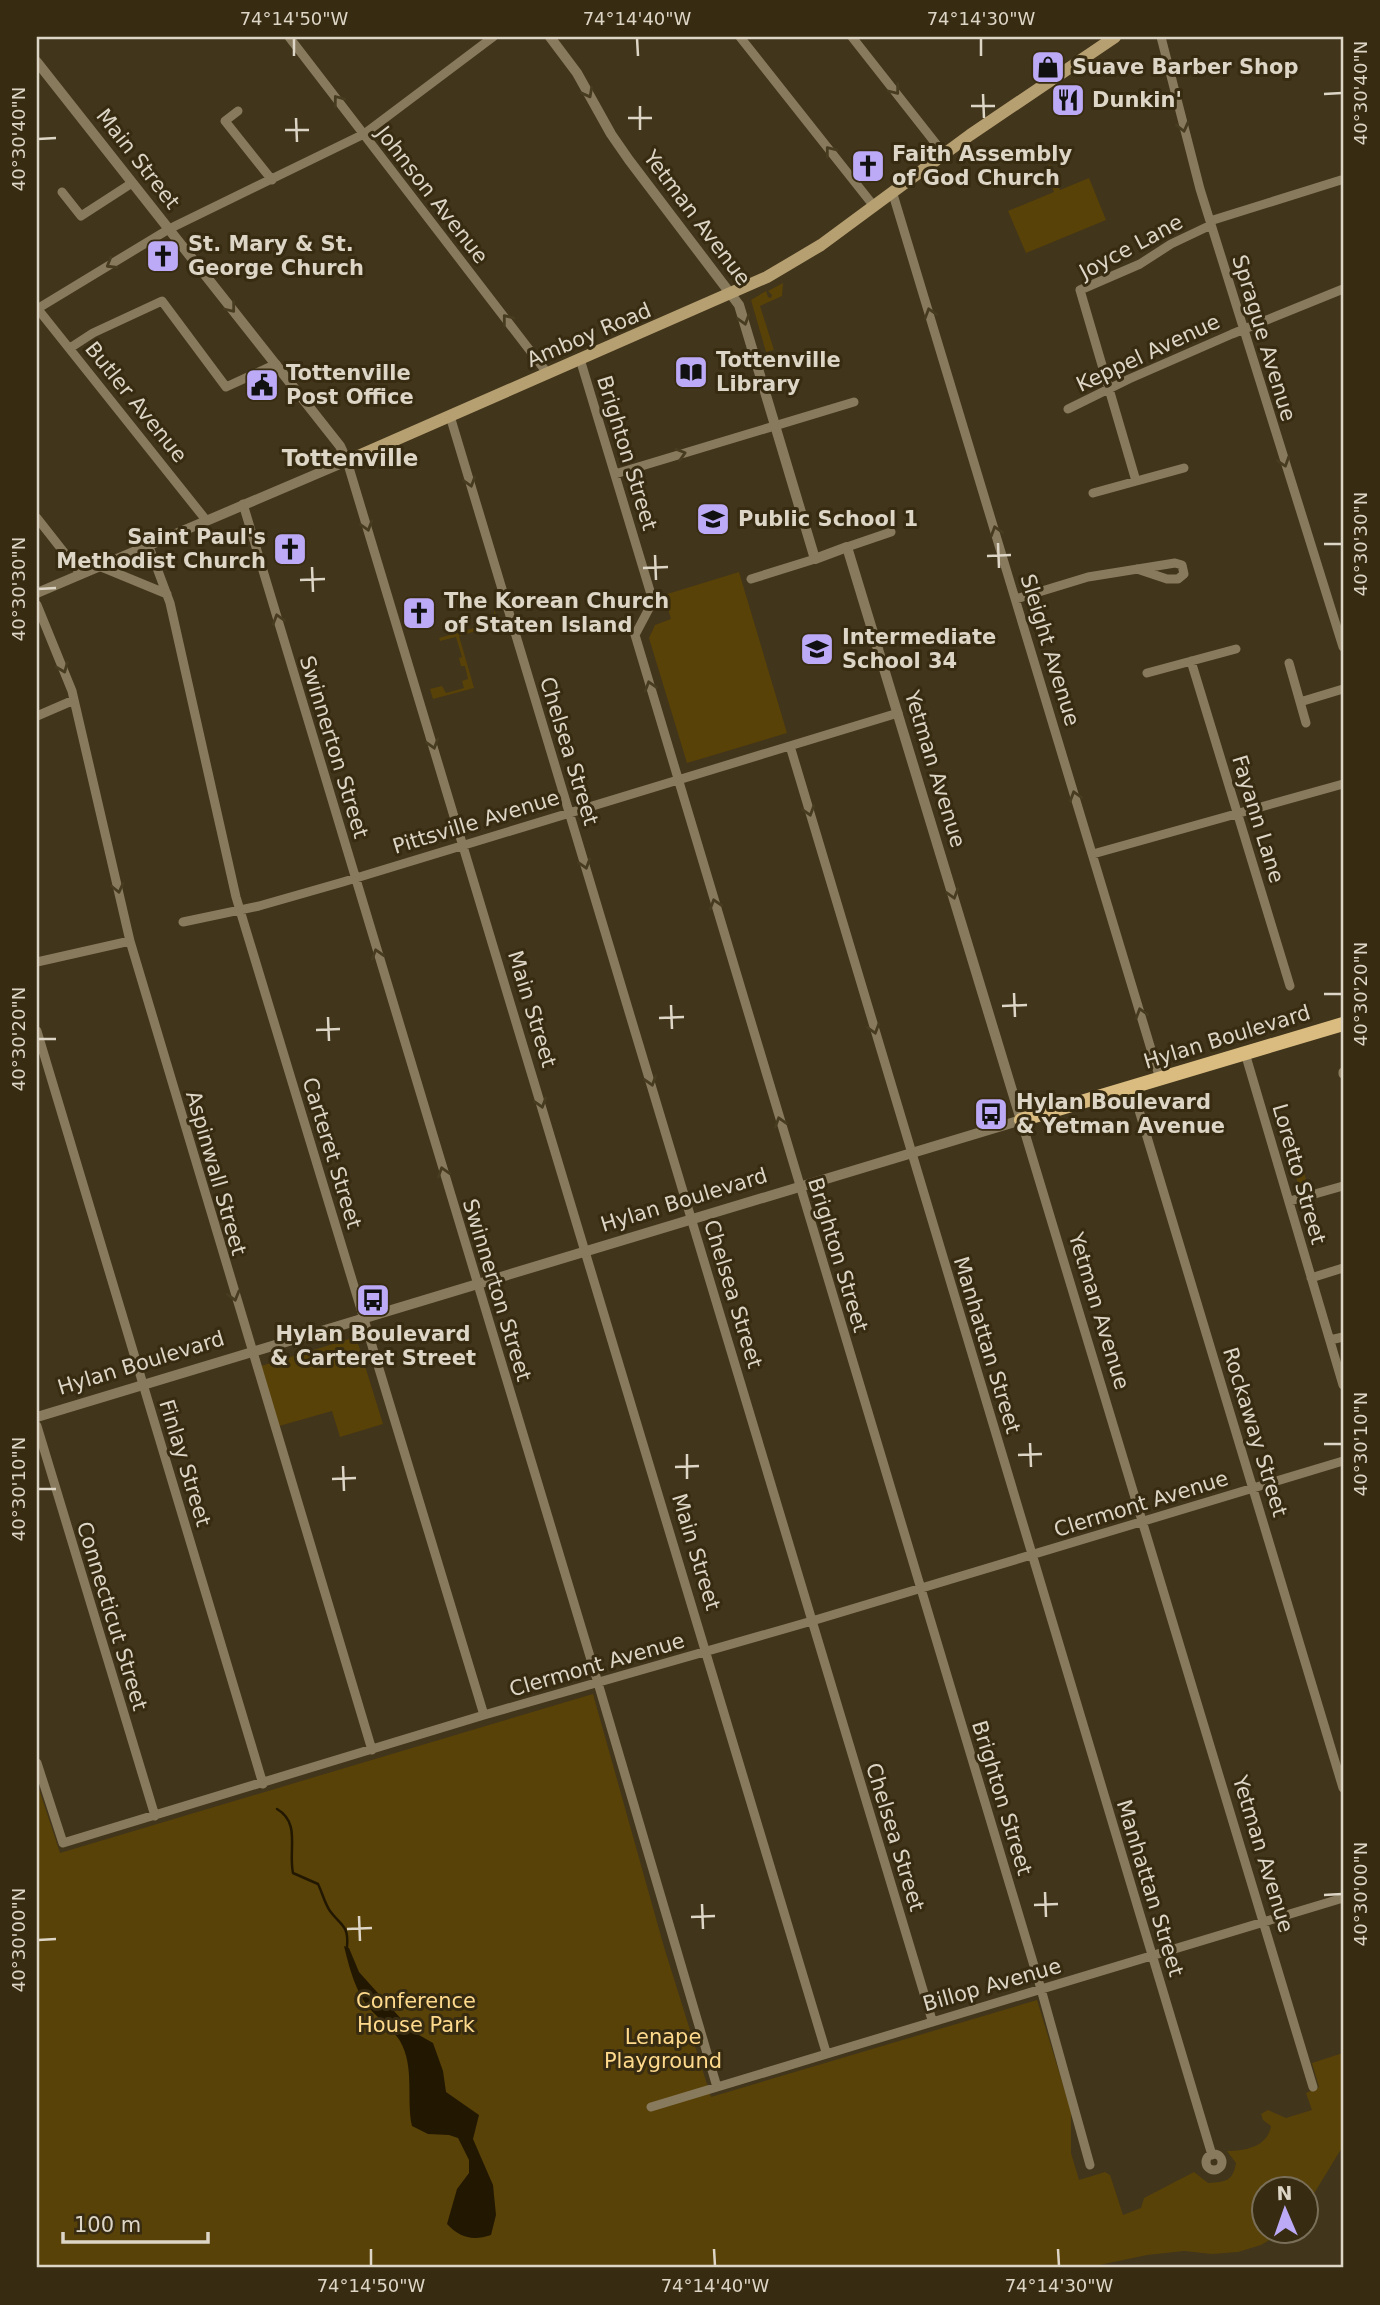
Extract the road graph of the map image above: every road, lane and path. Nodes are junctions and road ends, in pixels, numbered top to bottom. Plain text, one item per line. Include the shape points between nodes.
1 (289, 37) edge
2 (493, 37) edge
3 (550, 37) edge
4 (740, 37) edge
5 (852, 37) edge
6 (1113, 37) edge
7 (1161, 37) edge
8 (37, 62) edge
9 (238, 111) dead end
10 (364, 134) junction
11 (944, 153) junction
12 (272, 180) junction
13 (1341, 180) dead end
14 (132, 183) junction
15 (892, 191) junction
16 (62, 192) dead end
17 (873, 205) junction
18 (1211, 223) junction
19 (169, 229) junction
20 (1342, 289) edge
21 (731, 294) junction
22 (37, 309) edge
23 (1243, 328) junction
24 (70, 348) junction
25 (580, 359) junction
26 (275, 364) junction
27 (548, 374) junction
28 (1110, 388) junction
29 (854, 402) dead end
30 (1068, 410) dead end
31 (450, 416) junction
32 (775, 425) junction
33 (347, 461) junction
34 (1184, 468) dead end
35 (615, 474) junction
36 (1136, 481) junction
37 (1093, 493) dead end
38 (243, 504) junction
39 (37, 517) edge
40 (206, 520) junction
41 (891, 532) dead end
42 (148, 544) junction
43 (847, 547) junction
44 (815, 559) junction
45 (99, 566) junction
46 (1137, 569) dead end
47 (82, 574) junction
48 (751, 579) dead end
49 (37, 593) edge
50 (167, 594) junction
51 (1016, 599) junction
52 (37, 605) edge
53 (1343, 647) edge
54 (1236, 649) dead end
55 (1191, 661) junction
56 (1289, 663) dead end
57 (1147, 673) dead end
58 (1343, 689) edge
59 (75, 700) junction
60 (1300, 702) junction
61 (898, 713) junction
62 (37, 716) edge
63 (1306, 723) dead end
64 (790, 746) junction
65 (678, 779) junction
66 (1343, 784) edge
67 (569, 812) junction
68 (1238, 813) junction
69 (463, 845) junction
70 (1093, 854) junction
71 (355, 878) junction
72 (241, 909) junction
73 (183, 922) dead end
74 (130, 941) junction
75 (37, 962) edge
76 (1290, 986) dead end
77 (1343, 1024) edge
78 (37, 1031) edge
79 (1245, 1053) junction
80 (1160, 1079) junction
81 (1132, 1087) junction
82 (1021, 1120) junction
83 (912, 1153) junction
84 (1343, 1186) edge
85 (800, 1187) junction
86 (1290, 1201) junction
87 (692, 1219) junction
88 (585, 1251) junction
89 (1343, 1268) edge
90 (1311, 1278) junction
91 (477, 1284) junction
92 (363, 1319) junction
93 (1343, 1337) edge
94 (1330, 1340) junction
95 (251, 1352) junction
96 (143, 1385) junction
97 (1343, 1385) edge
98 (37, 1417) edge
99 (37, 1426) edge
100 (1343, 1461) edge
101 (1253, 1488) junction
102 (1143, 1522) junction
103 (1032, 1555) junction
104 (921, 1588) junction
105 (813, 1621) junction
106 (706, 1652) junction
107 (598, 1683) junction
108 (484, 1715) junction
109 (372, 1750) junction
110 (37, 1763) edge
111 (263, 1784) junction
112 (1343, 1788) edge
113 (155, 1816) junction
114 (1343, 1898) edge
115 (1263, 1922) junction
116 (1152, 1956) junction
117 (1041, 1989) junction
118 (932, 2020) junction
119 (826, 2052) junction
120 (717, 2087) junction
121 (1313, 2087) dead end
122 (651, 2107) dead end
123 (1212, 2155) dead end
124 (1090, 2165) dead end

10 -> 1 street, Johnson Avenue
2 - 10 street
3 -> 21 street, Yetman Avenue via 577,72 620,148
17 -> 4 street
5 -> 11 street
6 - 11 main road, Amboy Road
7 -> 18 street, Sprague Avenue
8 - 14 street, Main Street
9 - 12 street via 225,121
10 - 12 street
27 -> 10 street, Johnson Avenue
11 - 15 main road, Amboy Road
12 - 19 street
13 - 18 street
14 - 16 street via 81,216
14 - 19 street, Main Street
15 - 17 main road, Amboy Road
51 -> 15 street, Sleight Avenue
17 - 21 main road, Amboy Road via 794,262
18 - 23 street, Sprague Avenue
18 - 28 street, Joyce Lane via 1140,264 1080,290
19 -> 22 street
19 -> 26 street, Main Street
20 - 23 street, Keppel Avenue
21 - 25 main road, Amboy Road
21 -> 32 street, Yetman Avenue via 741,311
22 - 24 street, Butler Avenue
23 - 28 street, Keppel Avenue
23 -> 53 street, Sprague Avenue
24 - 26 street via 162,301 226,387
24 - 40 street, Butler Avenue
25 - 27 main road, Amboy Road
25 - 35 street, Brighton Street
26 - 33 street, Main Street
27 - 31 main road, Amboy Road
28 - 30 street, Keppel Avenue
28 - 36 street
29 - 32 street
31 - 33 main road, Amboy Road
31 -> 67 street, Chelsea Street
35 -> 32 street
32 - 44 street, Yetman Avenue
33 - 38 street, Amboy Road
33 -> 69 street, Main Street
34 - 36 street
65 -> 35 street, Brighton Street via 635,635 653,601
36 - 37 street
38 - 40 street, Amboy Road
71 -> 38 street, Swinnerton Street
39 - 47 street
40 - 42 street, Amboy Road
41 - 43 street
42 - 45 street, Amboy Road
42 - 50 street, Carteret Street
43 - 44 street
43 - 61 street, Yetman Avenue
44 - 48 street
45 - 47 street, Amboy Road
45 - 50 street
46 - 51 street via 1088,577
47 - 49 street, Amboy Road
50 - 72 street, Carteret Street
70 -> 51 street, Sleight Avenue
52 -> 59 street, Aspinwall Street
54 - 55 street
55 - 57 street
55 - 68 street, Fayann Lane
56 - 60 street
58 - 60 street
59 - 62 street
59 -> 74 street, Aspinwall Street
60 - 63 street
61 - 64 street, Pittsville Avenue
61 -> 82 street, Yetman Avenue
64 - 65 street, Pittsville Avenue
64 -> 83 street, Manhattan Street
65 - 67 street, Pittsville Avenue
85 -> 65 street, Brighton Street
66 - 68 street
67 - 69 street, Pittsville Avenue
67 -> 87 street, Chelsea Street
68 - 70 street
68 - 76 street, Fayann Lane
69 - 71 street, Pittsville Avenue
69 -> 88 street, Main Street
80 -> 70 street, Sleight Avenue
71 - 72 street, Pittsville Avenue
91 -> 71 street, Swinnerton Street
72 - 73 street, Pittsville Avenue
72 - 92 street, Carteret Street
74 - 75 street
74 -> 95 street, Aspinwall Street
77 - 79 main road, Hylan Boulevard
78 - 96 street, Finlay Street
79 - 80 main road, Hylan Boulevard
79 - 86 street, Loretto Street
80 - 81 main road, Hylan Boulevard
81 - 82 main road, Hylan Boulevard
81 - 101 street, Rockaway Street
82 - 83 street, Hylan Boulevard
82 - 102 street, Yetman Avenue
83 - 85 street, Hylan Boulevard
83 - 103 street, Manhattan Street
84 - 86 street
85 - 87 street, Hylan Boulevard
85 - 104 street, Brighton Street
86 - 90 street, Loretto Street
87 - 88 street, Hylan Boulevard
87 - 105 street, Chelsea Street
88 - 91 street, Hylan Boulevard
88 - 106 street, Main Street
89 - 90 street
90 - 94 street, Loretto Street
91 - 92 street, Hylan Boulevard
91 - 107 street, Swinnerton Street
92 - 95 street, Hylan Boulevard
92 - 108 street, Carteret Street
93 - 94 street
94 - 97 street, Loretto Street
95 - 96 street, Hylan Boulevard
95 - 109 street, Aspinwall Street
96 - 98 street, Hylan Boulevard
96 - 111 street, Finlay Street
99 - 113 street, Connecticut Street
100 - 101 street, Clermont Avenue
101 - 102 street, Clermont Avenue
101 - 112 street, Rockaway Street
102 - 103 street, Clermont Avenue
102 - 115 street, Yetman Avenue
103 - 104 street, Clermont Avenue
103 - 116 street, Manhattan Street
104 - 105 street, Clermont Avenue
104 - 117 street, Brighton Street
105 - 106 street, Clermont Avenue
105 - 118 street, Chelsea Street
106 - 107 street, Clermont Avenue
106 - 119 street, Main Street
107 - 108 street, Clermont Avenue
107 - 120 street, Swinnerton Street
108 - 109 street, Clermont Avenue
109 - 111 street, Clermont Avenue
110 - 113 street, Clermont Avenue via 63,1843
111 - 113 street, Clermont Avenue
114 - 115 street, Billop Avenue
115 - 116 street, Billop Avenue
115 - 121 street, Yetman Avenue
116 - 117 street, Billop Avenue
116 - 123 street, Manhattan Street
117 - 118 street, Billop Avenue
117 - 124 street, Brighton Street
118 - 119 street, Billop Avenue
119 - 120 street, Billop Avenue
120 - 122 street, Billop Avenue

